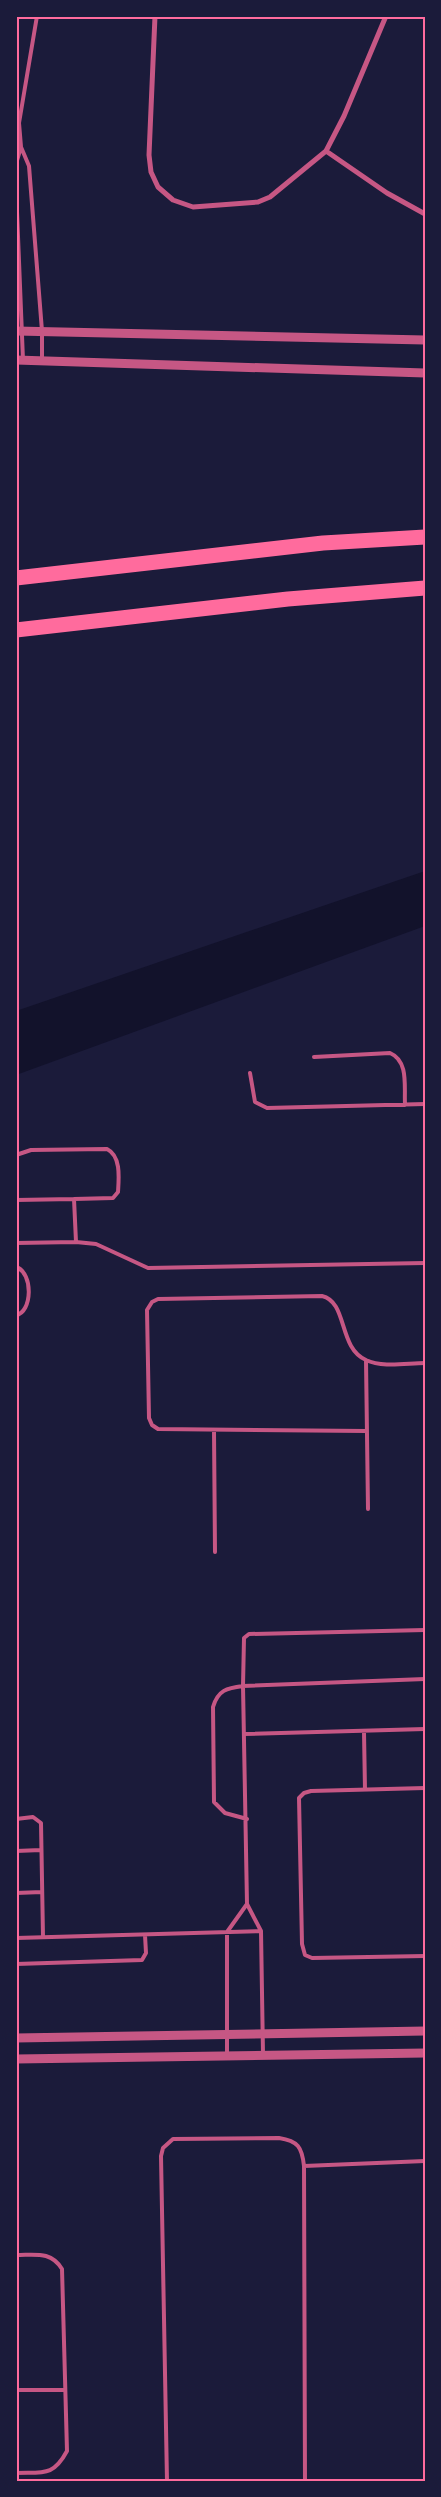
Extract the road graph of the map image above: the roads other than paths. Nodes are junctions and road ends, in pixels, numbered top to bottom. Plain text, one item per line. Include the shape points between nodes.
1 (36, 16) edge
2 (156, 16) edge
3 (386, 16) edge
4 (21, 147) junction
5 (326, 151) junction
6 (16, 164) edge
7 (16, 187) edge
8 (425, 214) edge
9 (19, 331) edge
10 (42, 331) junction
11 (425, 340) edge
12 (42, 359) junction
13 (20, 360) edge
14 (425, 373) edge
15 (425, 537) edge
16 (16, 578) edge
17 (425, 588) edge
18 (16, 630) edge
19 (314, 1057) dead end
20 (250, 1073) dead end
21 (425, 1104) edge
22 (405, 1105) junction
23 (16, 1155) edge
24 (74, 1199) junction
25 (16, 1200) edge
26 (76, 1242) junction
27 (16, 1243) edge
28 (425, 1263) edge
29 (16, 1267) edge
30 (16, 1315) edge
31 (366, 1360) junction
32 (425, 1363) edge
33 (214, 1431) junction
34 (366, 1431) junction
35 (368, 1508) dead end
36 (215, 1552) dead end
37 (425, 1630) edge
38 (425, 1679) edge
39 (242, 1686) junction
40 (425, 1729) edge
41 (364, 1732) junction
42 (244, 1734) junction
43 (425, 1788) edge
44 (364, 1790) junction
45 (16, 1819) edge
46 (247, 1819) junction
47 (41, 1850) junction
48 (16, 1851) edge
49 (42, 1892) junction
50 (16, 1894) edge
51 (248, 1904) junction
52 (261, 1931) junction
53 (227, 1932) junction
54 (145, 1934) junction
55 (16, 1938) edge
56 (43, 1938) junction
57 (425, 1956) edge
58 (16, 1964) edge
59 (425, 2031) edge
60 (263, 2034) junction
61 (226, 2035) junction
62 (16, 2038) edge
63 (425, 2053) edge
64 (263, 2054) junction
65 (227, 2055) junction
66 (16, 2059) edge
67 (425, 2161) edge
68 (304, 2166) junction
69 (16, 2255) edge
70 (16, 2390) edge
71 (65, 2390) junction
72 (16, 2473) edge
73 (167, 2481) edge
74 (305, 2481) edge

1 - 4 lane via 19,123
2 - 5 street via 149,155 151,172 158,187 173,200 193,208 258,202 280,190
3 - 5 street
4 - 6 lane
4 - 10 lane via 29,166
5 - 8 street via 387,193
7 - 9 lane
9 - 10 street
9 - 13 lane
10 - 11 street
10 - 12 lane
12 - 13 street
12 - 14 street
15 - 16 highway via 323,543
17 - 18 highway via 288,599
19 - 22 lane via 390,1053 398,1057 403,1064
20 - 22 lane via 255,1102 267,1108
21 - 22 lane
23 - 24 lane via 31,1150 107,1148 113,1152 117,1157 118,1192 113,1198
24 - 25 lane
24 - 26 lane
26 - 27 lane
26 - 28 lane via 96,1244 148,1268
29 - 30 lane via 23,1269 28,1282 26,1309
31 - 32 lane via 376,1364
31 - 33 lane via 349,1343 330,1298 158,1298 147,1310 149,1418 158,1429
31 - 34 lane
33 - 34 lane
33 - 36 lane
34 - 35 lane
37 - 39 lane via 249,1634 243,1644
38 - 39 lane
39 - 42 lane
39 - 46 lane via 227,1688 216,1698 213,1707 212,1795 218,1809 225,1814
40 - 41 lane
41 - 42 lane
41 - 44 lane
42 - 46 lane
43 - 44 lane
44 - 57 lane via 311,1791 299,1798 302,1944 305,1955 312,1958
45 - 47 lane via 33,1817 41,1823
46 - 51 lane
47 - 48 lane
47 - 49 lane
49 - 50 lane
49 - 56 lane
51 - 52 lane
51 - 53 lane
52 - 53 lane
52 - 60 lane
53 - 54 lane
53 - 61 lane
54 - 56 lane
54 - 58 lane via 146,1953 142,1960
55 - 56 lane
59 - 60 street
60 - 61 street
60 - 64 lane
61 - 62 street
61 - 65 lane
63 - 64 street
64 - 65 street
65 - 66 street
67 - 68 lane
68 - 73 lane via 302,2151 291,2140 173,2138 163,2148
68 - 74 lane
69 - 71 lane via 44,2255 56,2259 62,2269
70 - 71 lane
71 - 72 lane via 67,2451 59,2466 45,2472

